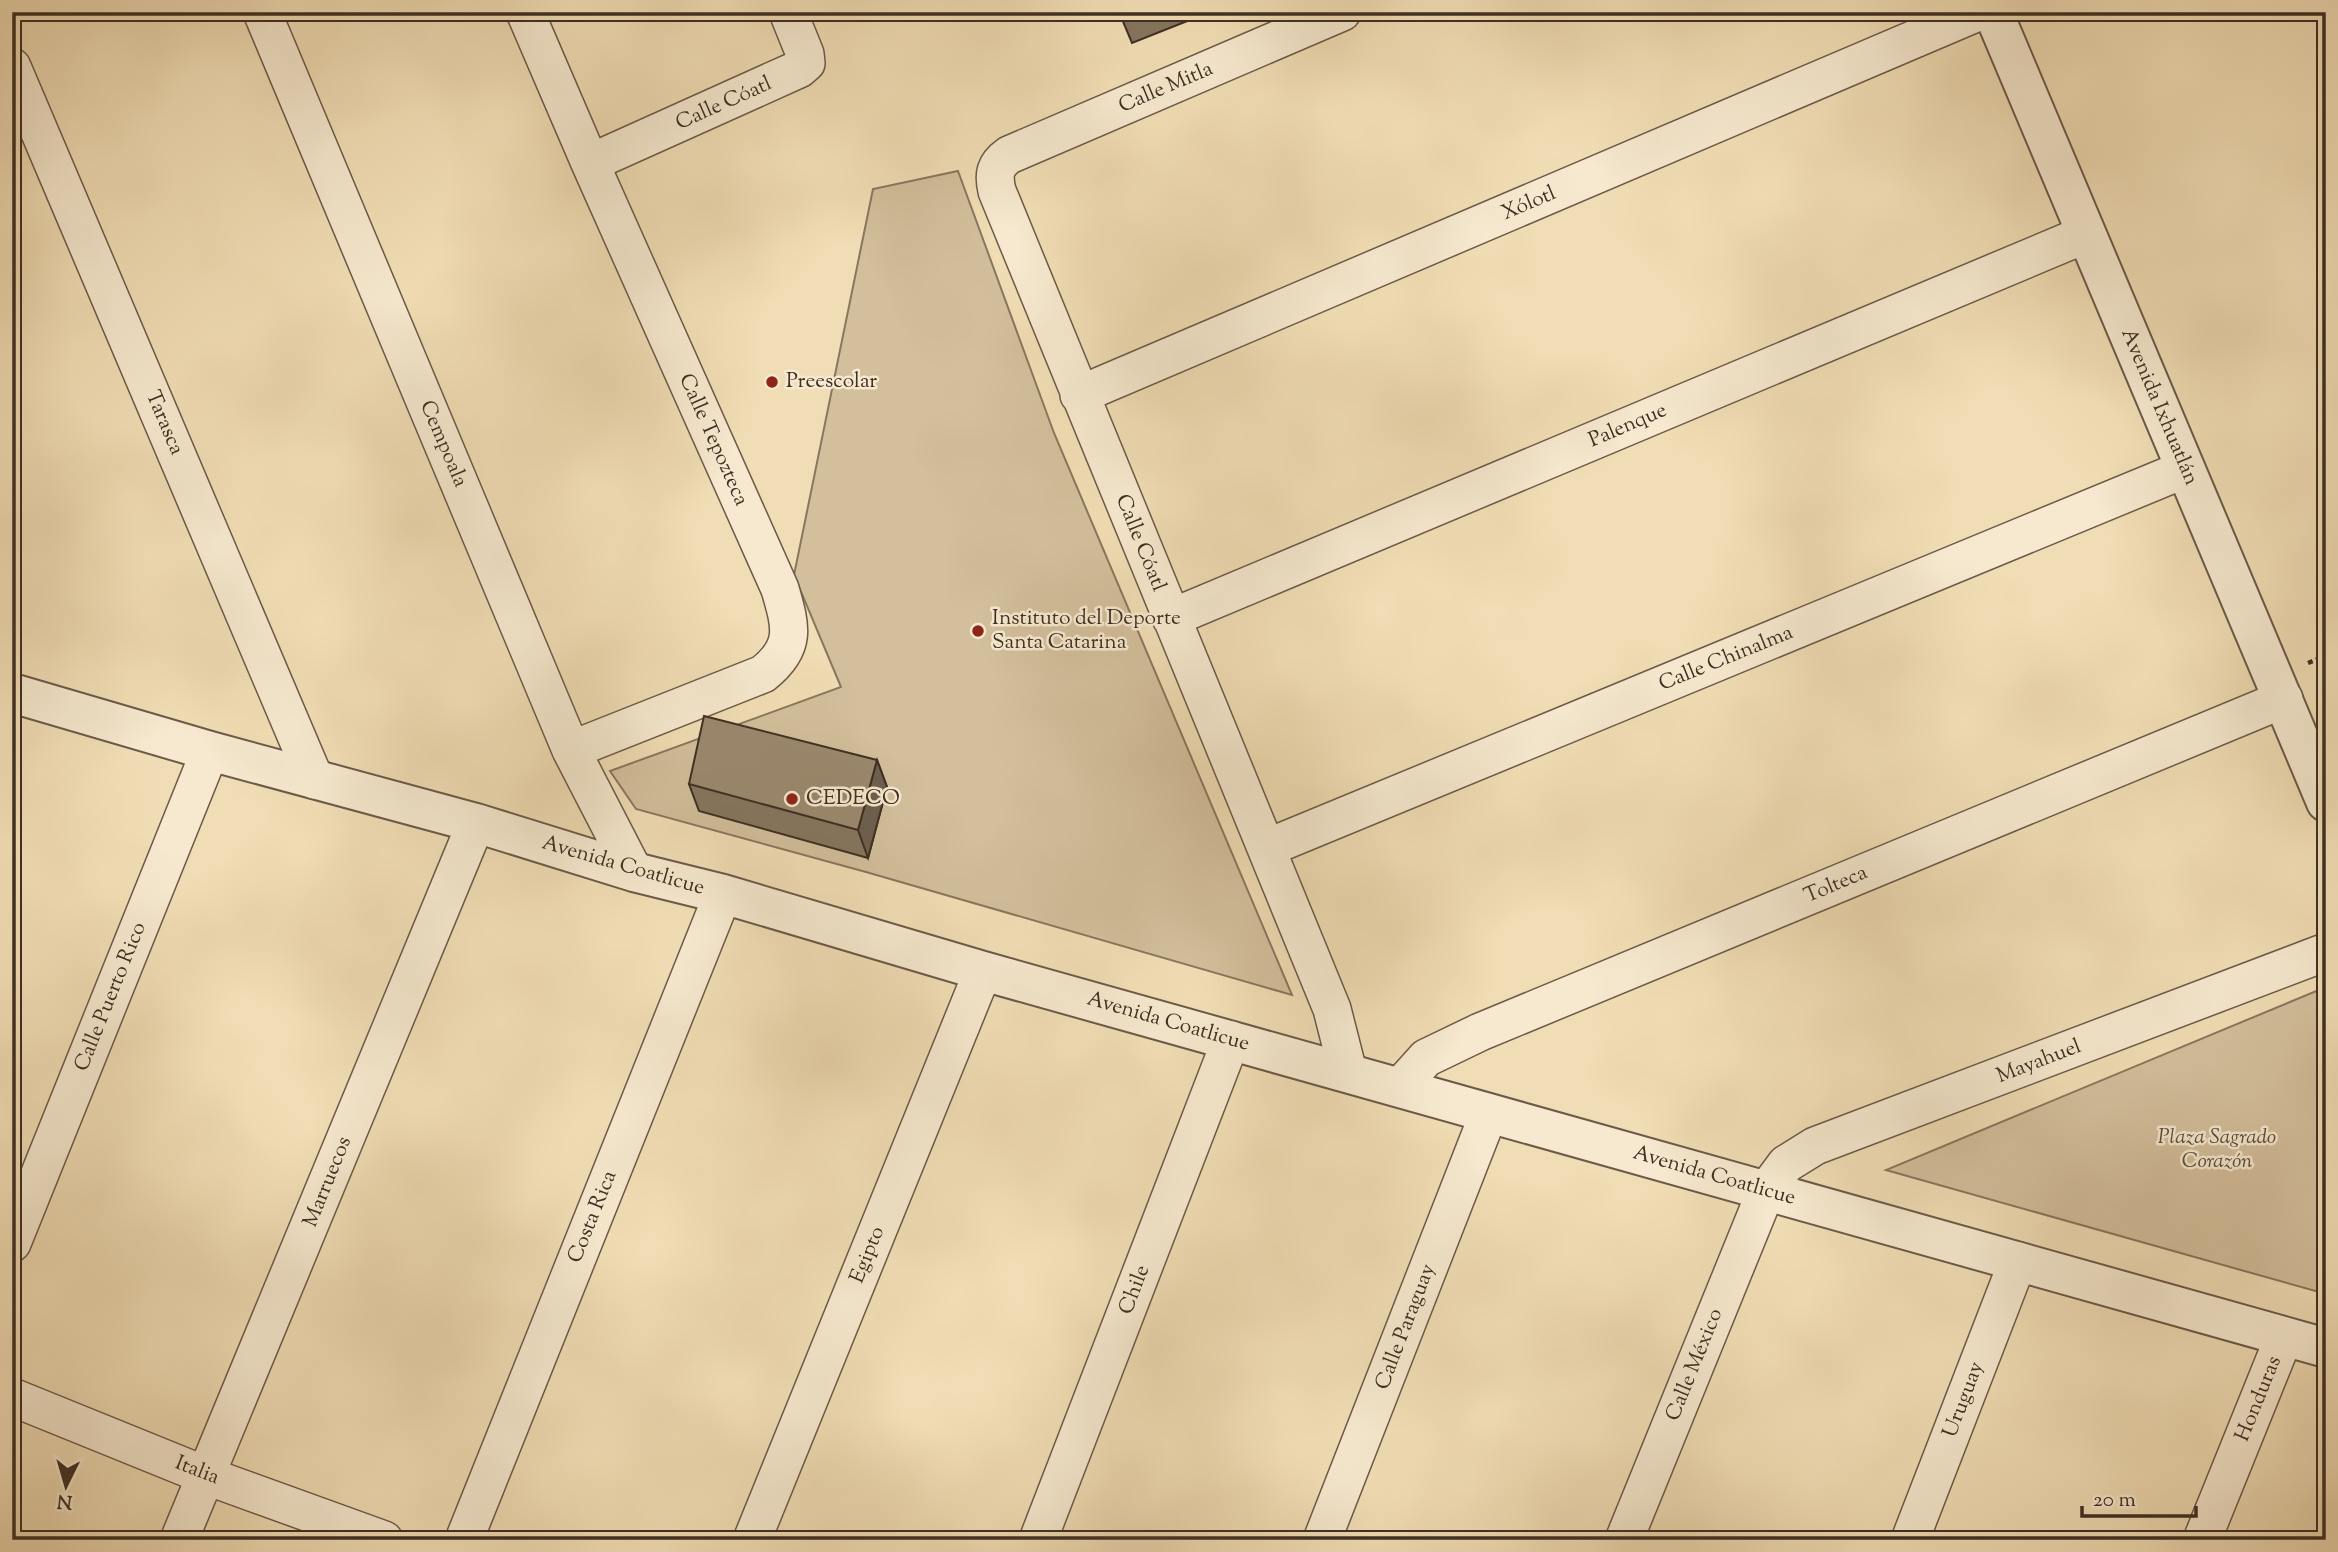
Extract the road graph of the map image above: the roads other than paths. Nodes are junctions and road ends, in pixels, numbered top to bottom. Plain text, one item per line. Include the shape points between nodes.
1 (262, 12) edge
2 (525, 12) edge
3 (788, 12) edge
4 (1342, 12) edge
5 (1978, 12) edge
6 (1993, 12) edge
7 (12, 67) edge
8 (590, 163) junction
9 (995, 170) joint
10 (2086, 234) junction
11 (1079, 395) junction
12 (2185, 469) junction
13 (1171, 618) junction
14 (12, 693) edge
15 (2284, 699) junction
16 (571, 750) junction
17 (210, 751) junction
18 (315, 780) junction
19 (2326, 802) edge
20 (476, 823) junction
21 (1267, 848) junction
22 (634, 872) junction
23 (723, 894) junction
24 (2326, 952) edge
25 (984, 971) junction
26 (1231, 1040) junction
27 (1348, 1072) junction
28 (1400, 1087) junction
29 (1489, 1113) junction
30 (1766, 1191) junction
31 (12, 1243) edge
32 (2018, 1261) junction
33 (2284, 1337) junction
34 (2326, 1349) edge
35 (12, 1397) edge
36 (207, 1476) junction
37 (179, 1540) edge
38 (384, 1540) edge
39 (464, 1540) edge
40 (752, 1540) edge
41 (1038, 1540) edge
42 (1322, 1540) edge
43 (1624, 1540) edge
44 (1910, 1540) edge
45 (2202, 1540) edge

1 - 16 street, Cempoala
2 - 8 street, Calle Tepozteca
3 - 8 street, Calle Cóatl via 805,54 803,66
4 - 9 street, Calle Mitla via 1009,155
5 - 11 street, Xólotl
6 - 10 street, Avenida Ixhuatlán
7 - 18 street, Tarasca
8 - 16 street, Calle Tepozteca via 780,589 789,641 785,653 763,674
9 - 11 street, Calle Cóatl via 997,191
10 - 12 street, Avenida Ixhuatlán
10 - 13 street, Palenque
11 - 13 street, Calle Cóatl
12 - 15 street, Avenida Ixhuatlán
12 - 21 street, Calle Chinalma
13 - 21 street, Calle Cóatl
14 - 17 street, Avenida Coatlicue
15 - 19 street, Avenida Ixhuatlán
15 - 28 street, Tolteca via 1480,1032 1426,1058
16 - 22 street, Cempoala
17 - 18 street, Avenida Coatlicue
17 - 31 street, Calle Puerto Rico
18 - 20 street, Avenida Coatlicue
20 - 22 street, Avenida Coatlicue
20 - 36 street, Marruecos
21 - 27 street, Calle Cóatl via 1332,1009
22 - 23 street, Avenida Coatlicue
23 - 25 street, Avenida Coatlicue
23 - 39 street, Costa Rica
24 - 30 street, Mayahuel via 1815,1146 1786,1164
25 - 26 street, Avenida Coatlicue
25 - 40 street, Egipto
26 - 27 street, Avenida Coatlicue
26 - 41 street, Chile
27 - 28 street, Avenida Coatlicue
28 - 29 street, Avenida Coatlicue
29 - 30 street, Avenida Coatlicue
29 - 42 street, Calle Paraguay
30 - 32 street, Avenida Coatlicue
30 - 43 street, Calle México
32 - 33 street, Avenida Coatlicue
32 - 44 street, Uruguay
33 - 34 street, Avenida Coatlicue
33 - 45 street, Honduras
35 - 36 street, Italia
36 - 37 street, Marruecos
36 - 38 street, Italia

